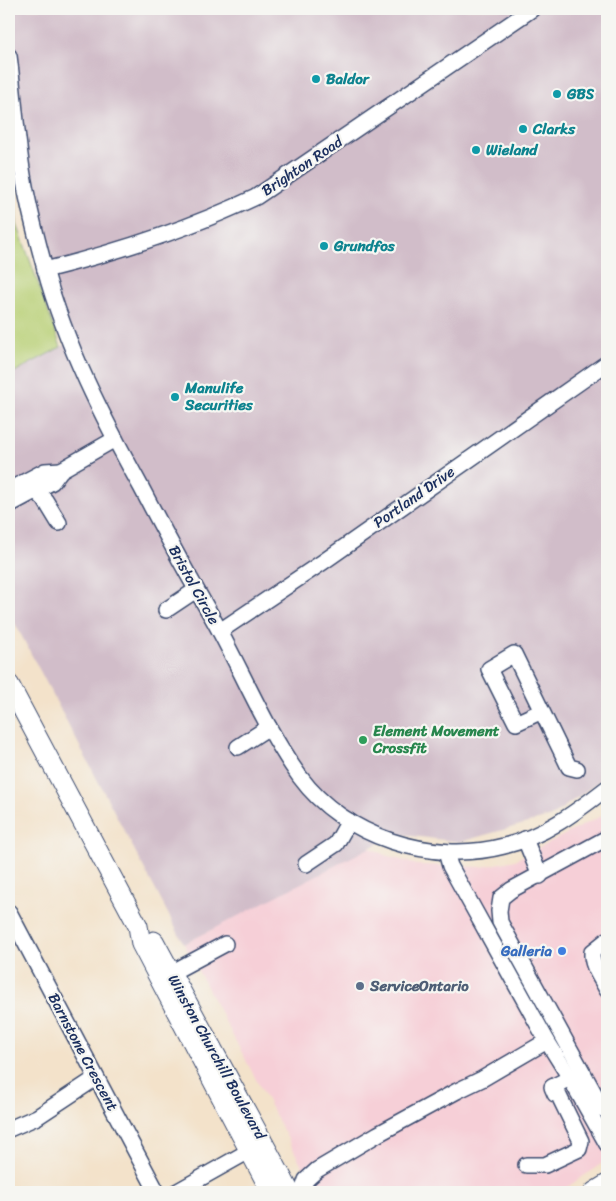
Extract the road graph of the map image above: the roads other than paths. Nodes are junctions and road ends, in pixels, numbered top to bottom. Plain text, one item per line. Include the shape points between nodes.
1 (532, 9) edge
2 (9, 56) edge
3 (13, 131) edge
4 (45, 270) junction
5 (607, 363) edge
6 (115, 439) junction
7 (61, 470) junction
8 (9, 490) edge
9 (36, 491) junction
10 (9, 505) edge
11 (59, 523) dead end
12 (196, 590) junction
13 (166, 610) dead end
14 (220, 631) junction
15 (9, 684) edge
16 (542, 711) dead end
17 (269, 727) junction
18 (238, 747) dead end
19 (577, 769) dead end
20 (607, 788) edge
21 (349, 821) junction
22 (607, 838) edge
23 (525, 839) junction
24 (446, 852) junction
25 (306, 864) dead end
26 (540, 876) junction
27 (9, 912) edge
28 (138, 926) junction
29 (607, 940) edge
30 (225, 944) dead end
31 (171, 973) junction
32 (607, 990) edge
33 (547, 1041) junction
34 (96, 1078) junction
35 (570, 1078) junction
36 (603, 1109) dead end
37 (9, 1128) edge
38 (607, 1144) edge
39 (256, 1147) junction
40 (526, 1165) dead end
41 (607, 1184) edge
42 (157, 1192) edge
43 (176, 1192) edge
44 (272, 1192) edge
45 (290, 1192) edge
46 (302, 1192) edge
47 (594, 1192) edge

1 - 4 street, Brighton Road via 256,197 175,231
2 - 3 street, Bristol Circle
3 - 4 street, Bristol Circle
4 - 6 street, Bristol Circle via 70,342
5 - 14 street, Portland Drive
6 - 7 street
6 - 12 street, Bristol Circle
7 - 8 street via 45,471
7 - 9 street via 52,482
9 - 10 street
9 - 11 street
12 - 13 street
12 - 14 street, Bristol Circle
14 - 17 street, Bristol Circle
15 - 28 main road, Winston Churchill Boulevard
16 - 19 street via 569,767
17 - 18 street
17 - 21 street, Bristol Circle via 302,779 335,812
20 - 23 street, Bristol Circle via 583,807
21 - 24 street, Bristol Circle via 384,839
21 - 25 street via 336,844
22 - 26 street
23 - 24 street, Bristol Circle via 504,846
23 - 26 street
24 - 33 street via 450,866
26 - 36 street via 501,898 500,922
27 - 34 street, Barnstone Crescent
28 - 31 main road, Winston Churchill Boulevard via 151,936
28 - 39 main road, Winston Churchill Boulevard via 141,944
29 - 32 street via 592,952 591,957
30 - 31 street
31 - 39 main road, Winston Churchill Boulevard
33 - 35 street
33 - 46 street via 317,1170 306,1180
34 - 37 street via 37,1117
34 - 42 street, Barnstone Crescent
35 - 38 street
35 - 40 street via 552,1087 563,1113 570,1118 581,1141 579,1149 544,1165
39 - 43 street
39 - 44 main road, Winston Churchill Boulevard
39 - 45 main road, Winston Churchill Boulevard
41 - 47 main road

